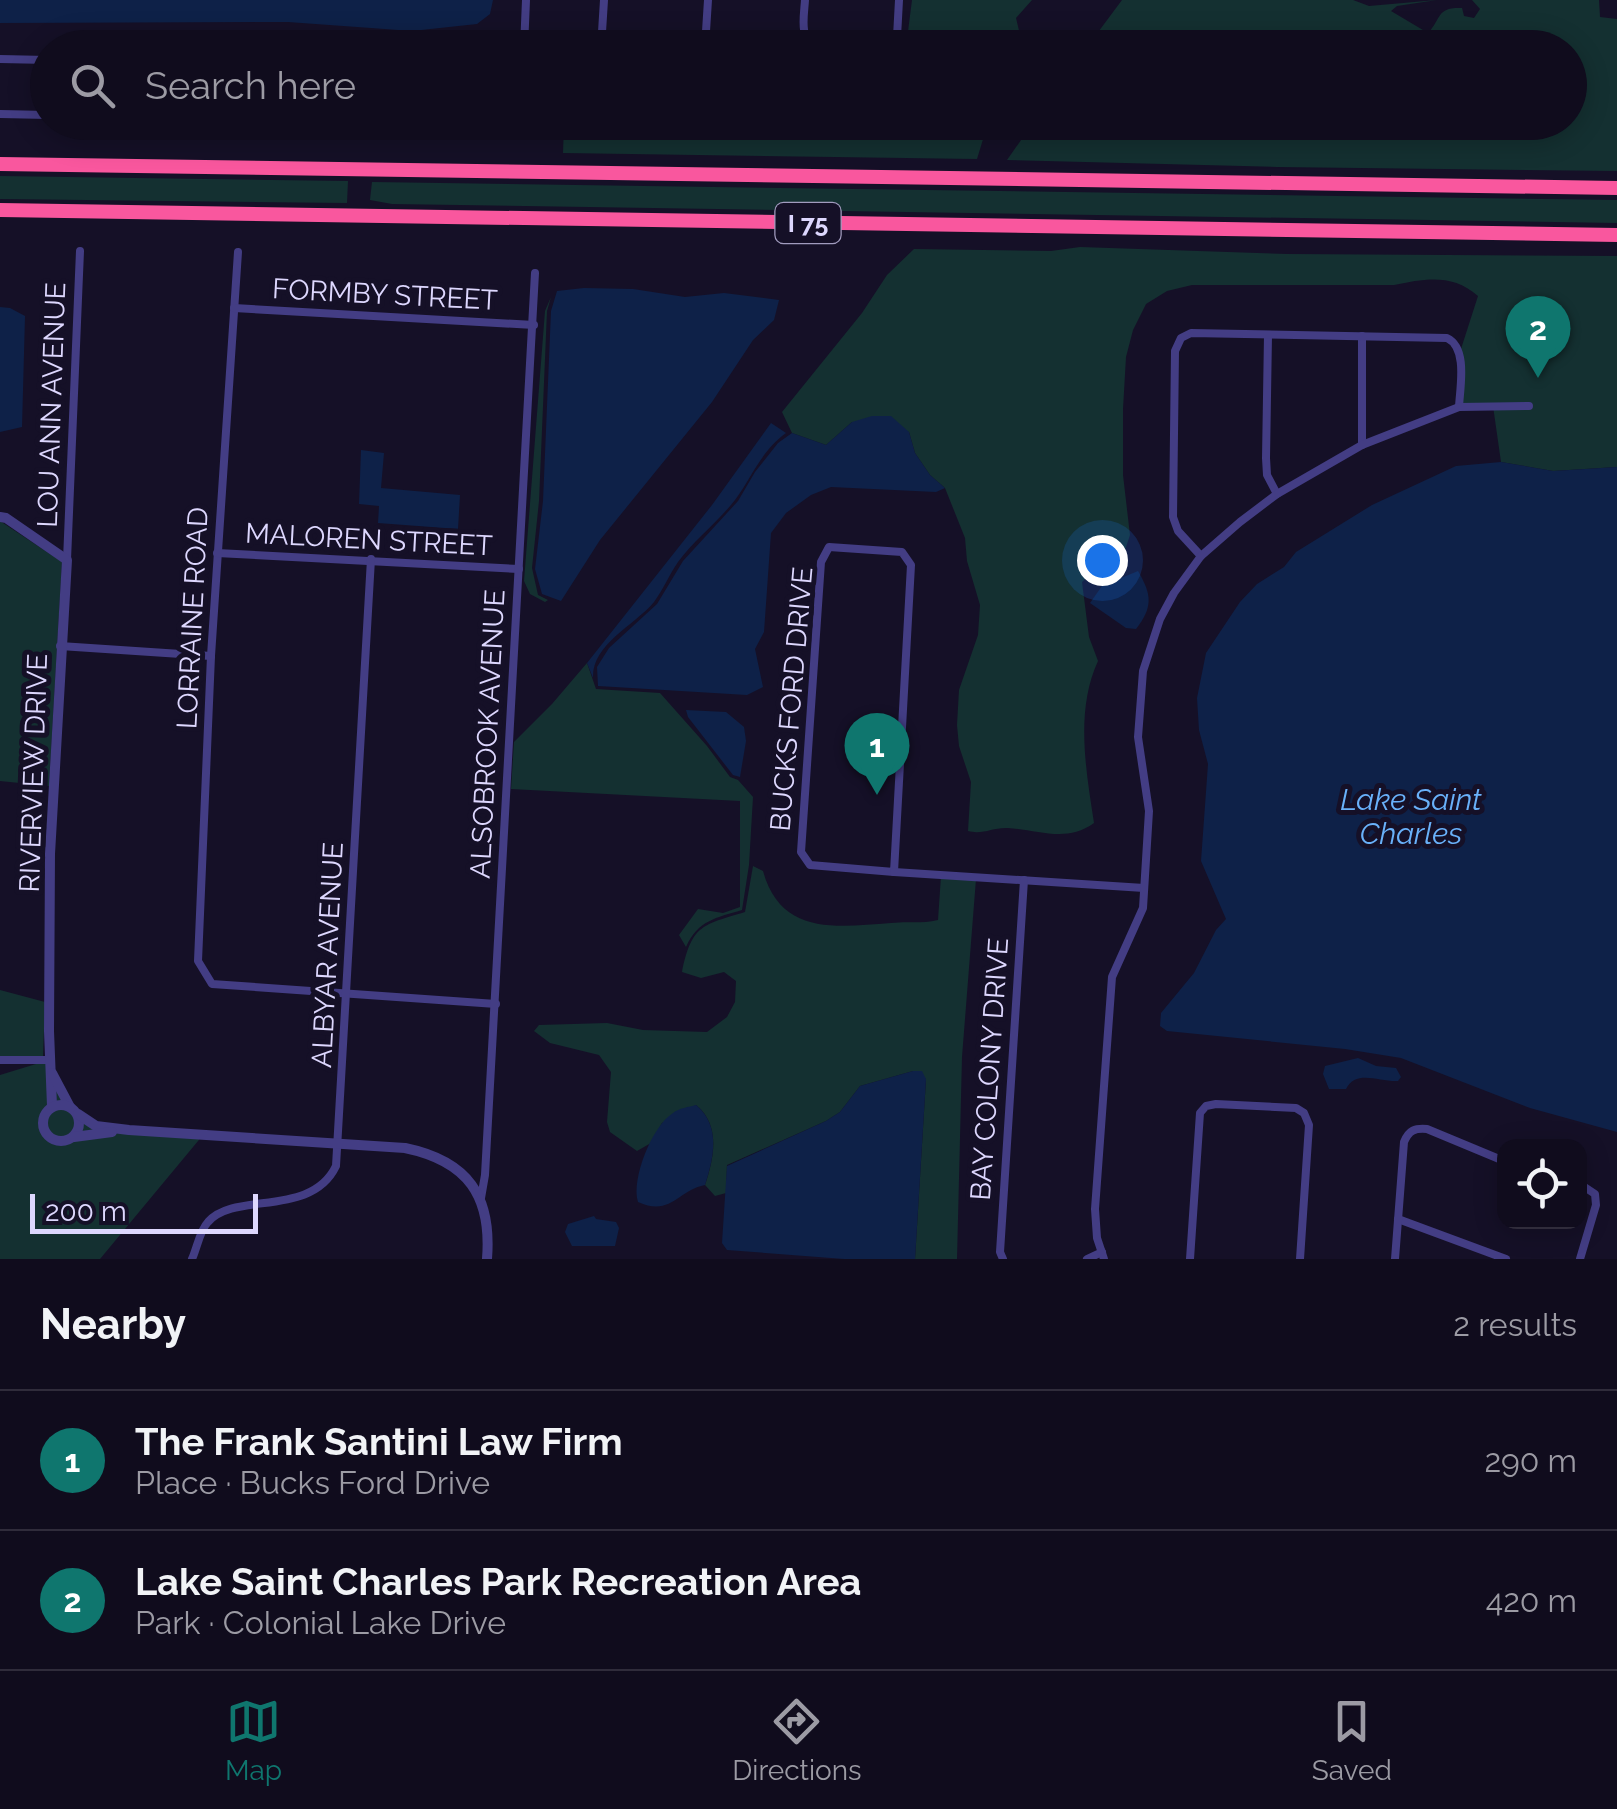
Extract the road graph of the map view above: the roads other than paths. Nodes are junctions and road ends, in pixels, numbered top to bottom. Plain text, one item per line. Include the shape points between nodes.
1 (526, 0) edge
2 (604, 0) edge
3 (708, 0) edge
4 (806, 0) edge
5 (899, 0) edge
6 (525, 30) edge
7 (602, 30) edge
8 (706, 30) edge
9 (804, 30) edge
10 (897, 30) edge
11 (0, 59) edge
12 (30, 60) edge
13 (0, 114) edge
14 (30, 115) edge
15 (0, 164) edge
16 (1617, 188) edge
17 (0, 210) edge
18 (1617, 235) edge
19 (80, 251) dead end
20 (238, 252) dead end
21 (535, 272) dead end
22 (234, 308) junction
23 (534, 325) junction
24 (1268, 335) junction
25 (1362, 336) junction
26 (1530, 406) dead end
27 (1460, 407) junction
28 (1362, 445) junction
29 (1278, 494) junction
30 (0, 517) edge
31 (218, 553) junction
32 (1201, 556) junction
33 (371, 559) junction
34 (67, 560) junction
35 (519, 569) junction
36 (60, 646) junction
37 (210, 656) junction
38 (894, 872) junction
39 (1024, 880) junction
40 (1144, 888) junction
41 (348, 994) junction
42 (496, 1004) junction
43 (0, 1060) edge
44 (49, 1064) junction
45 (52, 1106) junction
46 (74, 1110) junction
47 (129, 1130) junction
48 (73, 1137) junction
49 (339, 1144) junction
50 (1497, 1158) edge
51 (1587, 1189) edge
52 (481, 1198) junction
53 (1398, 1220) junction
54 (1103, 1255) edge
55 (1502, 1258) edge
56 (192, 1259) edge
57 (487, 1259) edge
58 (1003, 1259) edge
59 (1087, 1259) edge
60 (1190, 1259) edge
61 (1300, 1259) edge
62 (1396, 1259) edge
63 (1580, 1259) edge

1 - 6 street
2 - 7 street
3 - 8 street
4 - 9 street
5 - 10 street
11 - 12 street
13 - 14 street
15 - 16 highway, I 75
17 - 18 highway, I 75
19 - 34 street, LOU ANN AVENUE
20 - 22 street, LORRAINE ROAD
21 - 23 street, ALSOBROOK AVENUE
22 - 23 street, FORMBY STREET
22 - 31 street, LORRAINE ROAD
23 - 35 street, ALSOBROOK AVENUE
24 - 25 street
24 - 29 street via 1267,474
24 - 32 street via 1191,333 1174,351 1173,516
25 - 27 street via 1456,342
25 - 28 street
26 - 27 street
27 - 28 street
28 - 29 street
29 - 32 street
30 - 34 street
31 - 33 street, MALOREN STREET
31 - 37 street, LORRAINE ROAD
32 - 40 street via 1160,619 1143,670 1138,736 1149,811
33 - 35 street, MALOREN STREET
33 - 41 street, ALBYAR AVENUE
34 - 36 street, RIVERVIEW DRIVE
35 - 42 street, ALSOBROOK AVENUE
36 - 37 street
36 - 44 street, RIVERVIEW DRIVE
37 - 41 street, LORRAINE ROAD via 198,961 212,984
38 - 38 street, BUCKS FORD DRIVE via 810,865 801,852 820,562 829,547 902,552 911,565
38 - 39 street, BUCKS FORD DRIVE
39 - 40 street, BUCKS FORD DRIVE
39 - 58 street, BAY COLONY DRIVE
40 - 54 street via 1138,923 1112,977 1096,1209
41 - 42 street
41 - 49 street, ALBYAR AVENUE
42 - 52 street, ALSOBROOK AVENUE
43 - 44 street
44 - 45 street, RIVERVIEW DRIVE
44 - 46 street, RIVERVIEW DRIVE
45 - 46 street
45 - 48 street, RIVERVIEW DRIVE via 43,1120 47,1136
46 - 47 street via 96,1126
46 - 48 street via 79,1126
47 - 48 street
47 - 49 street
49 - 52 street via 427,1152 465,1176
49 - 56 street, ALBYAR AVENUE via 329,1181 312,1192 222,1212 207,1222
50 - 53 street via 1416,1128 1404,1142
51 - 63 street via 1596,1205
52 - 57 street
53 - 55 street
53 - 62 street
54 - 59 street
60 - 61 street via 1200,1113 1216,1104 1304,1113 1309,1125

